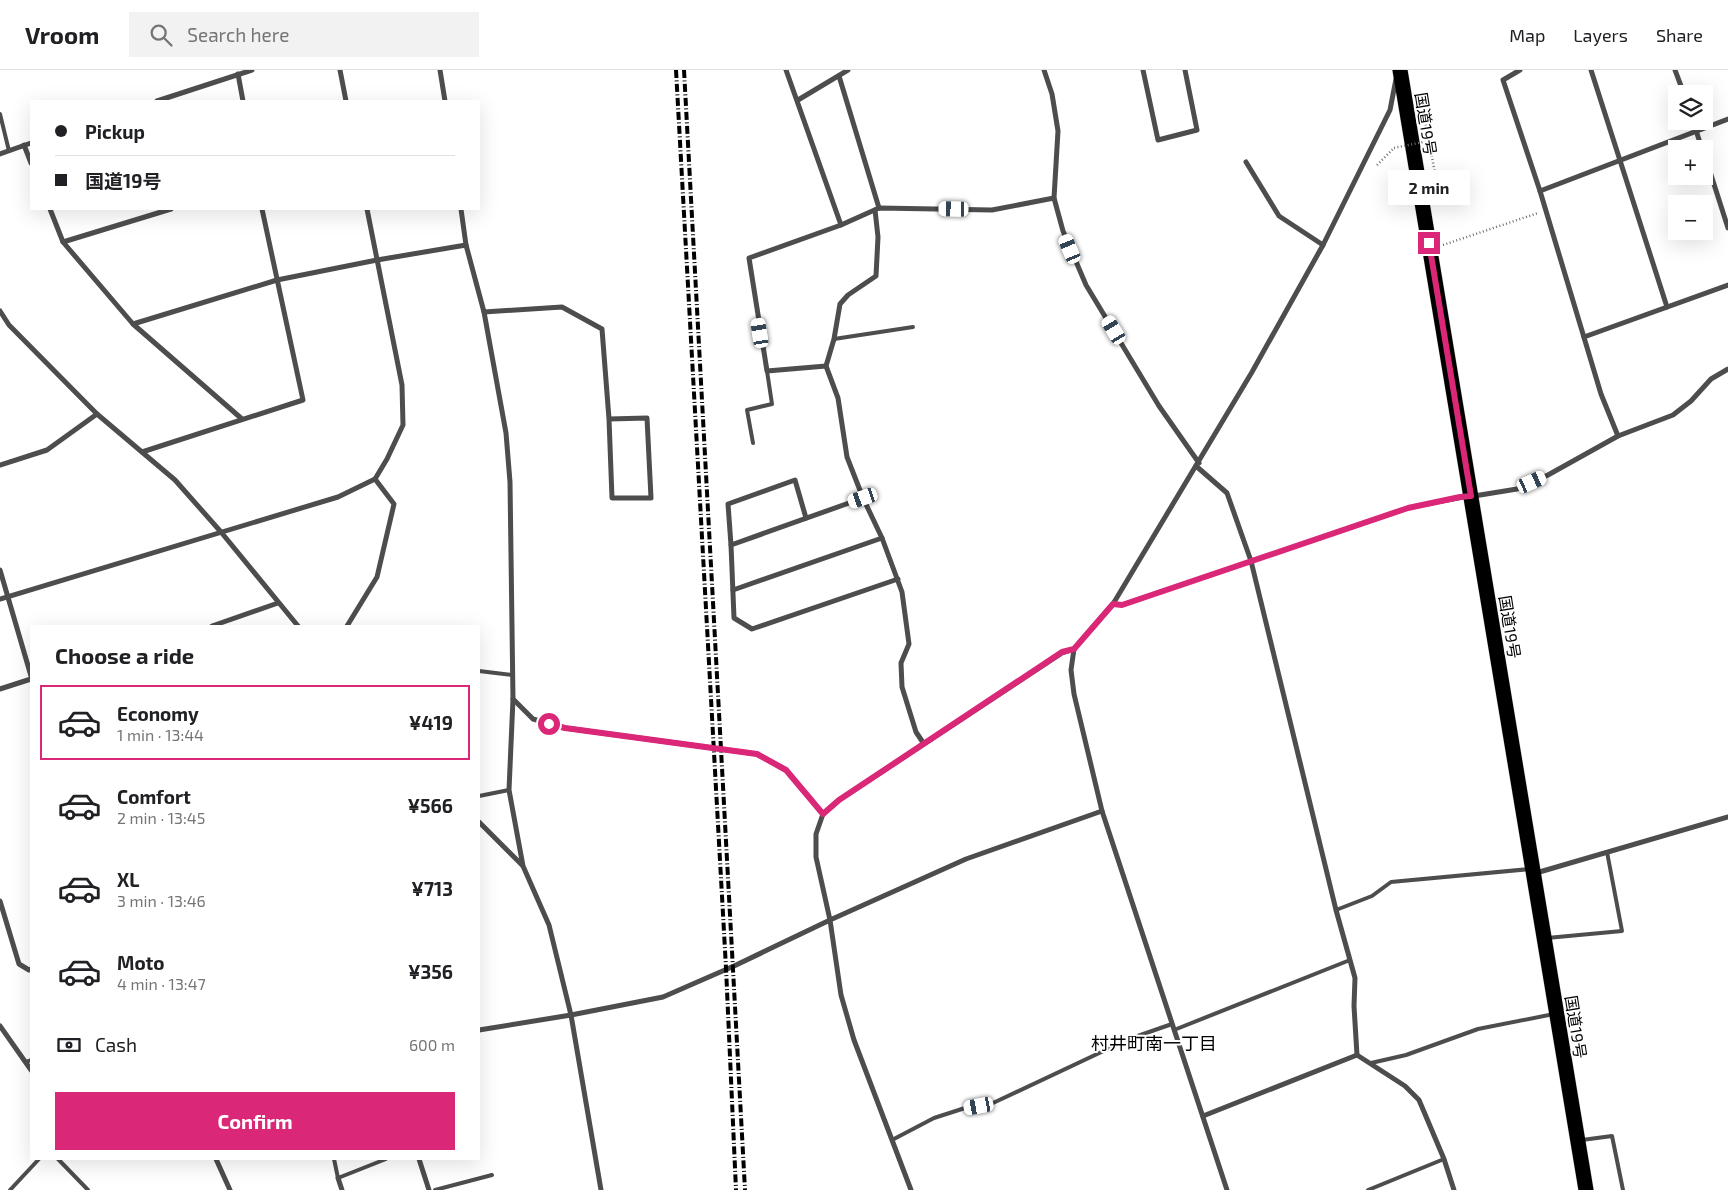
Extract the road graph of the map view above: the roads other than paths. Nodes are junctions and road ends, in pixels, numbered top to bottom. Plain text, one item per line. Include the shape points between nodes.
1 (252, 70) edge
2 (340, 70) edge
3 (440, 70) edge
4 (786, 70) edge
5 (848, 70) edge
6 (1044, 70) edge
7 (1143, 70) edge
8 (1185, 70) edge
9 (1398, 70) edge
10 (1520, 70) edge
11 (1590, 70) edge
12 (1675, 70) edge
13 (238, 74) junction
14 (839, 76) junction
15 (1681, 85) edge
16 (160, 100) edge
17 (243, 100) edge
18 (346, 100) edge
19 (445, 100) edge
20 (798, 100) junction
21 (0, 114) edge
22 (1728, 119) edge
23 (1697, 131) junction
24 (1700, 140) edge
25 (30, 143) edge
26 (24, 146) junction
27 (9, 151) junction
28 (0, 154) edge
29 (1620, 160) junction
30 (30, 161) edge
31 (1246, 162) dead end
32 (1713, 181) edge
33 (1540, 191) junction
34 (1054, 198) junction
35 (877, 209) junction
36 (50, 210) edge
37 (168, 210) edge
38 (262, 210) edge
39 (367, 210) edge
40 (461, 210) edge
41 (841, 225) junction
42 (1728, 228) edge
43 (63, 242) junction
44 (466, 245) junction
45 (1323, 245) junction
46 (377, 260) junction
47 (278, 280) junction
48 (1728, 285) edge
49 (1666, 307) junction
50 (0, 311) edge
51 (484, 312) junction
52 (134, 324) junction
53 (913, 327) dead end
54 (1584, 336) junction
55 (834, 339) junction
56 (826, 366) junction
57 (1728, 369) edge
58 (766, 371) junction
59 (97, 414) junction
60 (242, 419) junction
61 (609, 419) junction
62 (1618, 436) junction
63 (753, 443) dead end
64 (142, 452) junction
65 (1198, 464) junction
66 (0, 465) edge
67 (375, 479) junction
68 (1471, 496) junction
69 (863, 498) junction
70 (806, 518) junction
71 (221, 532) junction
72 (882, 538) junction
73 (731, 545) junction
74 (1251, 561) junction
75 (0, 570) edge
76 (898, 579) junction
77 (733, 590) junction
78 (8, 597) junction
79 (0, 599) edge
80 (278, 603) junction
81 (1113, 604) junction
82 (215, 625) edge
83 (297, 625) edge
84 (348, 625) edge
85 (1074, 649) junction
86 (480, 671) edge
87 (30, 674) edge
88 (513, 675) junction
89 (30, 678) edge
90 (0, 689) edge
91 (513, 699) junction
92 (924, 744) junction
93 (509, 790) junction
94 (480, 796) edge
95 (1102, 811) junction
96 (823, 814) junction
97 (1728, 818) edge
98 (480, 823) edge
99 (1607, 852) junction
100 (522, 866) junction
101 (1533, 871) junction
102 (0, 901) edge
103 (1336, 910) junction
104 (830, 920) junction
105 (1544, 939) junction
106 (1350, 960) junction
107 (30, 970) edge
108 (1557, 1014) junction
109 (571, 1016) junction
110 (1172, 1024) junction
111 (0, 1026) edge
112 (480, 1030) edge
113 (1174, 1030) junction
114 (1357, 1054) junction
115 (28, 1061) edge
116 (1371, 1063) junction
117 (1203, 1116) junction
118 (892, 1140) junction
119 (1578, 1140) junction
120 (1444, 1159) junction
121 (38, 1160) edge
122 (59, 1160) edge
123 (216, 1160) edge
124 (334, 1160) edge
125 (383, 1160) edge
126 (419, 1160) edge
127 (492, 1175) dead end
128 (338, 1178) junction
129 (10, 1190) edge
130 (88, 1190) edge
131 (230, 1190) edge
132 (342, 1190) edge
133 (429, 1190) edge
134 (435, 1190) edge
135 (601, 1190) edge
136 (911, 1190) edge
137 (1226, 1190) edge
138 (1368, 1190) edge
139 (1454, 1190) edge
140 (1586, 1190) edge
141 (1623, 1190) edge

1 - 13 street
2 - 18 street
3 - 19 street
4 - 20 street
5 - 14 street
6 - 34 street via 1058,131
7 - 8 street via 1158,140 1197,130
9 - 45 street via 1390,110
9 - 68 highway, 国道19号
10 - 33 street via 1503,80
11 - 29 street
12 - 15 street
13 - 16 street
13 - 17 street
14 - 20 street
14 - 35 street
20 - 41 street
21 - 27 lane
22 - 23 street
23 - 24 street
23 - 29 street
25 - 26 street
26 - 27 street
26 - 30 street
27 - 28 street
29 - 33 street
29 - 49 street
31 - 45 street via 1279,216
32 - 42 street
33 - 54 street
34 - 35 street via 992,210
34 - 65 street via 1063,231 1086,285
35 - 41 street
35 - 55 street via 876,276 840,304
36 - 43 street
37 - 43 street
38 - 47 street
39 - 46 street
40 - 44 street
41 - 58 street via 748,258
43 - 52 street
44 - 46 street
44 - 51 street
45 - 65 street
46 - 47 street
46 - 67 street via 402,385 403,425
47 - 52 street
47 - 60 street via 303,400
48 - 49 street
49 - 54 street
50 - 59 street via 9,325
51 - 61 street via 562,307 602,330
51 - 88 street via 506,433 510,482
52 - 60 street
53 - 55 lane
54 - 62 street via 1601,394
55 - 56 street
56 - 58 street
56 - 69 street via 838,398 847,457
57 - 62 street via 1711,379 1673,416
58 - 63 lane via 772,404 747,410
59 - 64 street
59 - 66 street via 47,450
60 - 64 street
61 - 61 street via 612,498 651,498 647,418
62 - 68 street via 1548,476 1517,489
64 - 71 street via 175,480
65 - 74 street via 1227,493
65 - 81 street
67 - 71 street via 338,497
67 - 84 street via 394,504 377,577
68 - 74 lane via 1408,508
68 - 101 highway, 国道19号
69 - 70 street
69 - 72 street
70 - 73 street
70 - 73 street via 795,480 728,504
71 - 78 street
71 - 80 street
72 - 76 street
72 - 77 street
73 - 77 street
74 - 81 lane via 1122,605
74 - 103 street
75 - 78 street
76 - 77 street via 752,629 734,618
76 - 92 street via 909,644 901,662 902,687 916,732
78 - 79 street
78 - 87 street
80 - 82 street
80 - 83 street
81 - 85 street
85 - 92 street via 1062,652
85 - 95 street via 1071,670 1074,694
86 - 88 lane
88 - 91 street
89 - 90 street
91 - 93 street
91 - 96 street via 533,719 565,728 757,754 786,770
92 - 96 street
93 - 94 lane
93 - 100 street
95 - 104 street via 966,859
95 - 110 street
96 - 104 street via 816,834 816,857
97 - 99 street
98 - 100 street
99 - 101 street
99 - 105 lane via 1622,931
100 - 109 street via 549,925
101 - 103 lane via 1391,882 1372,896
101 - 105 highway, 国道19号
102 - 107 street via 19,964
103 - 106 street
104 - 109 street via 663,997
104 - 118 street via 841,995 854,1040
105 - 108 highway, 国道19号
106 - 113 lane
106 - 114 street via 1355,978
108 - 116 lane via 1478,1029 1406,1055
108 - 119 highway, 国道19号
109 - 112 street
109 - 135 street
110 - 113 street
110 - 118 lane via 1129,1039 993,1103 934,1118
111 - 115 street
113 - 117 street
114 - 116 street
114 - 117 street
116 - 120 street via 1405,1086 1419,1100
117 - 137 street
118 - 136 street
119 - 140 highway, 国道19号
119 - 141 lane via 1612,1136
120 - 138 lane
120 - 139 street
121 - 129 lane
122 - 130 lane
123 - 131 street
124 - 128 lane
125 - 128 lane
126 - 133 street
127 - 134 lane
128 - 132 street

